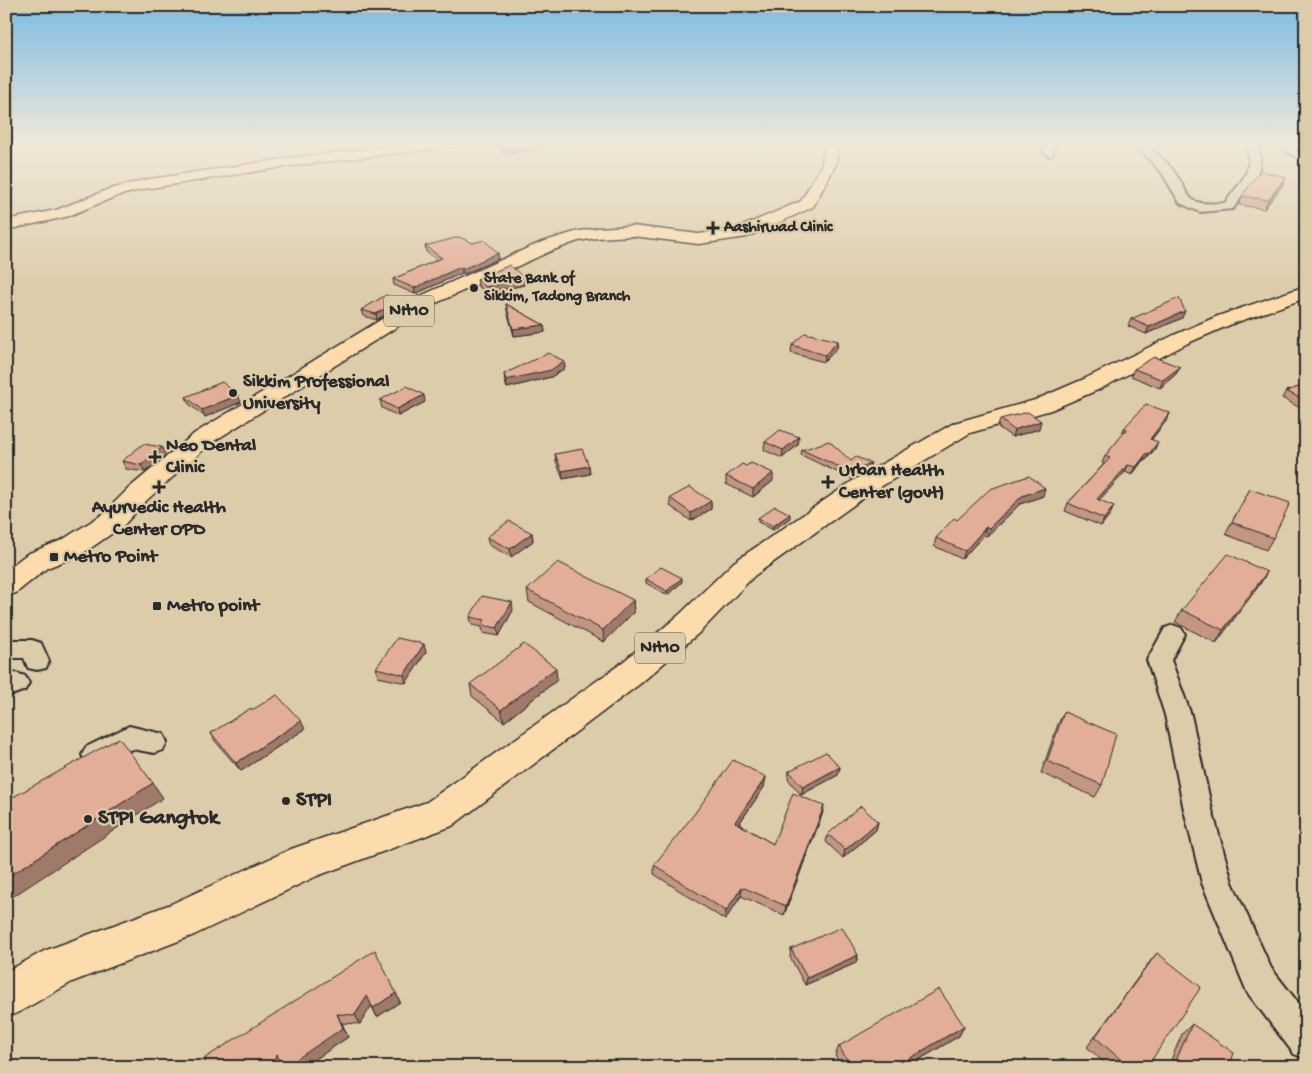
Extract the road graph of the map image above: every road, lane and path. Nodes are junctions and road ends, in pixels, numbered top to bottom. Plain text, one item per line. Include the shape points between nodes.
1 (116, 192) edge
2 (814, 192) edge
3 (1179, 192) edge
4 (1238, 192) edge
5 (6, 225) edge
6 (1306, 292) edge
7 (6, 586) edge
8 (1172, 634) dead end
9 (6, 649) edge
10 (37, 661) dead end
11 (154, 742) dead end
12 (72, 769) edge
13 (59, 966) junction
14 (6, 996) edge
15 (6, 1018) edge
16 (1306, 1042) edge

1 - 5 highway via 60,214
2 - 7 highway, NH10 via 807,204 741,233 700,239 632,231 575,237 545,247 425,301 203,438 113,520 72,547 37,562
3 - 4 street via 1184,200 1200,208 1218,208 1229,206
6 - 13 highway, NH10 via 1225,320 1044,404 962,428 863,486 744,569 630,674 439,814 305,862 179,921
8 - 16 street via 1159,660 1178,715 1217,883 1259,980
9 - 10 street via 32,649
11 - 12 street via 129,736
13 - 14 highway, NH10
13 - 15 street via 30,1003

